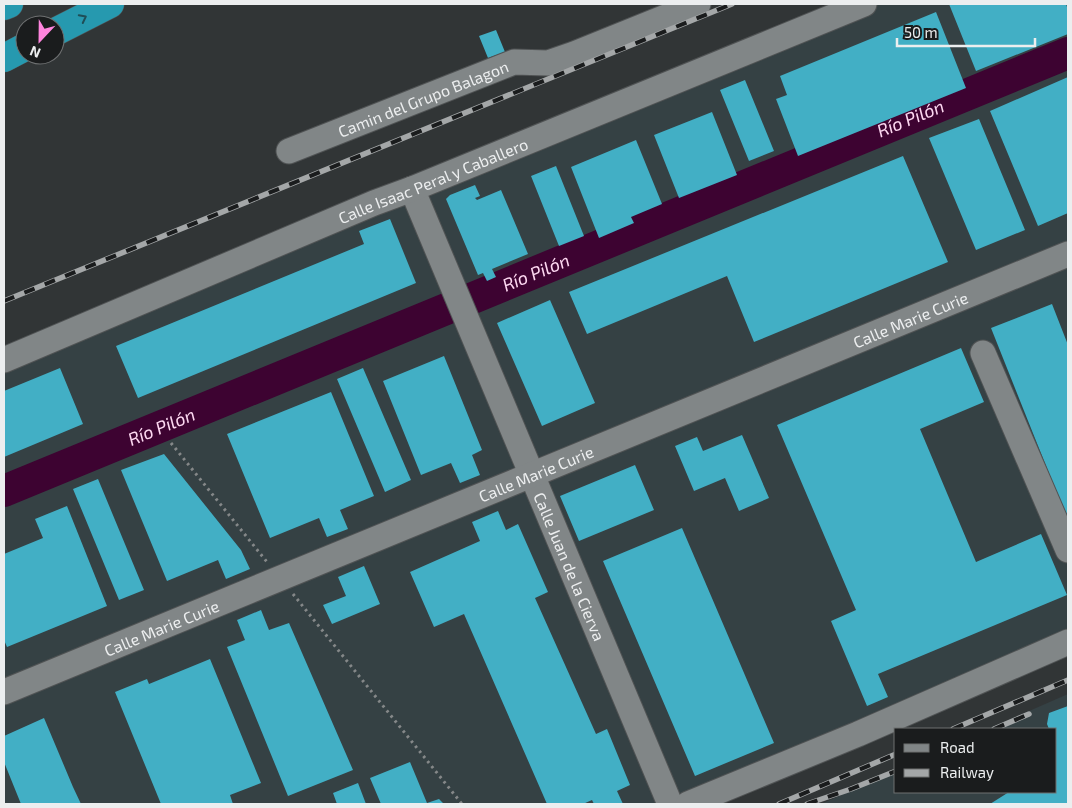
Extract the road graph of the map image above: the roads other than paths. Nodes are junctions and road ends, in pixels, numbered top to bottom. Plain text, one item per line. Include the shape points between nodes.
1 (9, 4) edge
2 (110, 4) edge
3 (698, 4) edge
4 (864, 4) edge
5 (4, 6) edge
6 (65, 27) edge
7 (289, 151) dead end
8 (412, 190) junction
9 (1068, 254) edge
10 (982, 353) dead end
11 (4, 360) edge
12 (532, 475) junction
13 (1068, 550) edge
14 (1068, 642) edge
15 (4, 692) edge
16 (670, 804) edge
17 (688, 804) edge

1 - 5 highway
6 -> 2 highway
3 - 7 street, Camin del Grupo Balagon via 548,63 514,62
4 - 8 street, Calle Isaac Peral y Caballero
8 - 11 street, Calle Isaac Peral y Caballero
8 - 12 street, Calle Juan de la Cierva
9 - 12 street, Calle Marie Curie
10 - 13 street
12 - 15 street, Calle Marie Curie
12 - 16 street, Calle Juan de la Cierva
14 - 17 street

